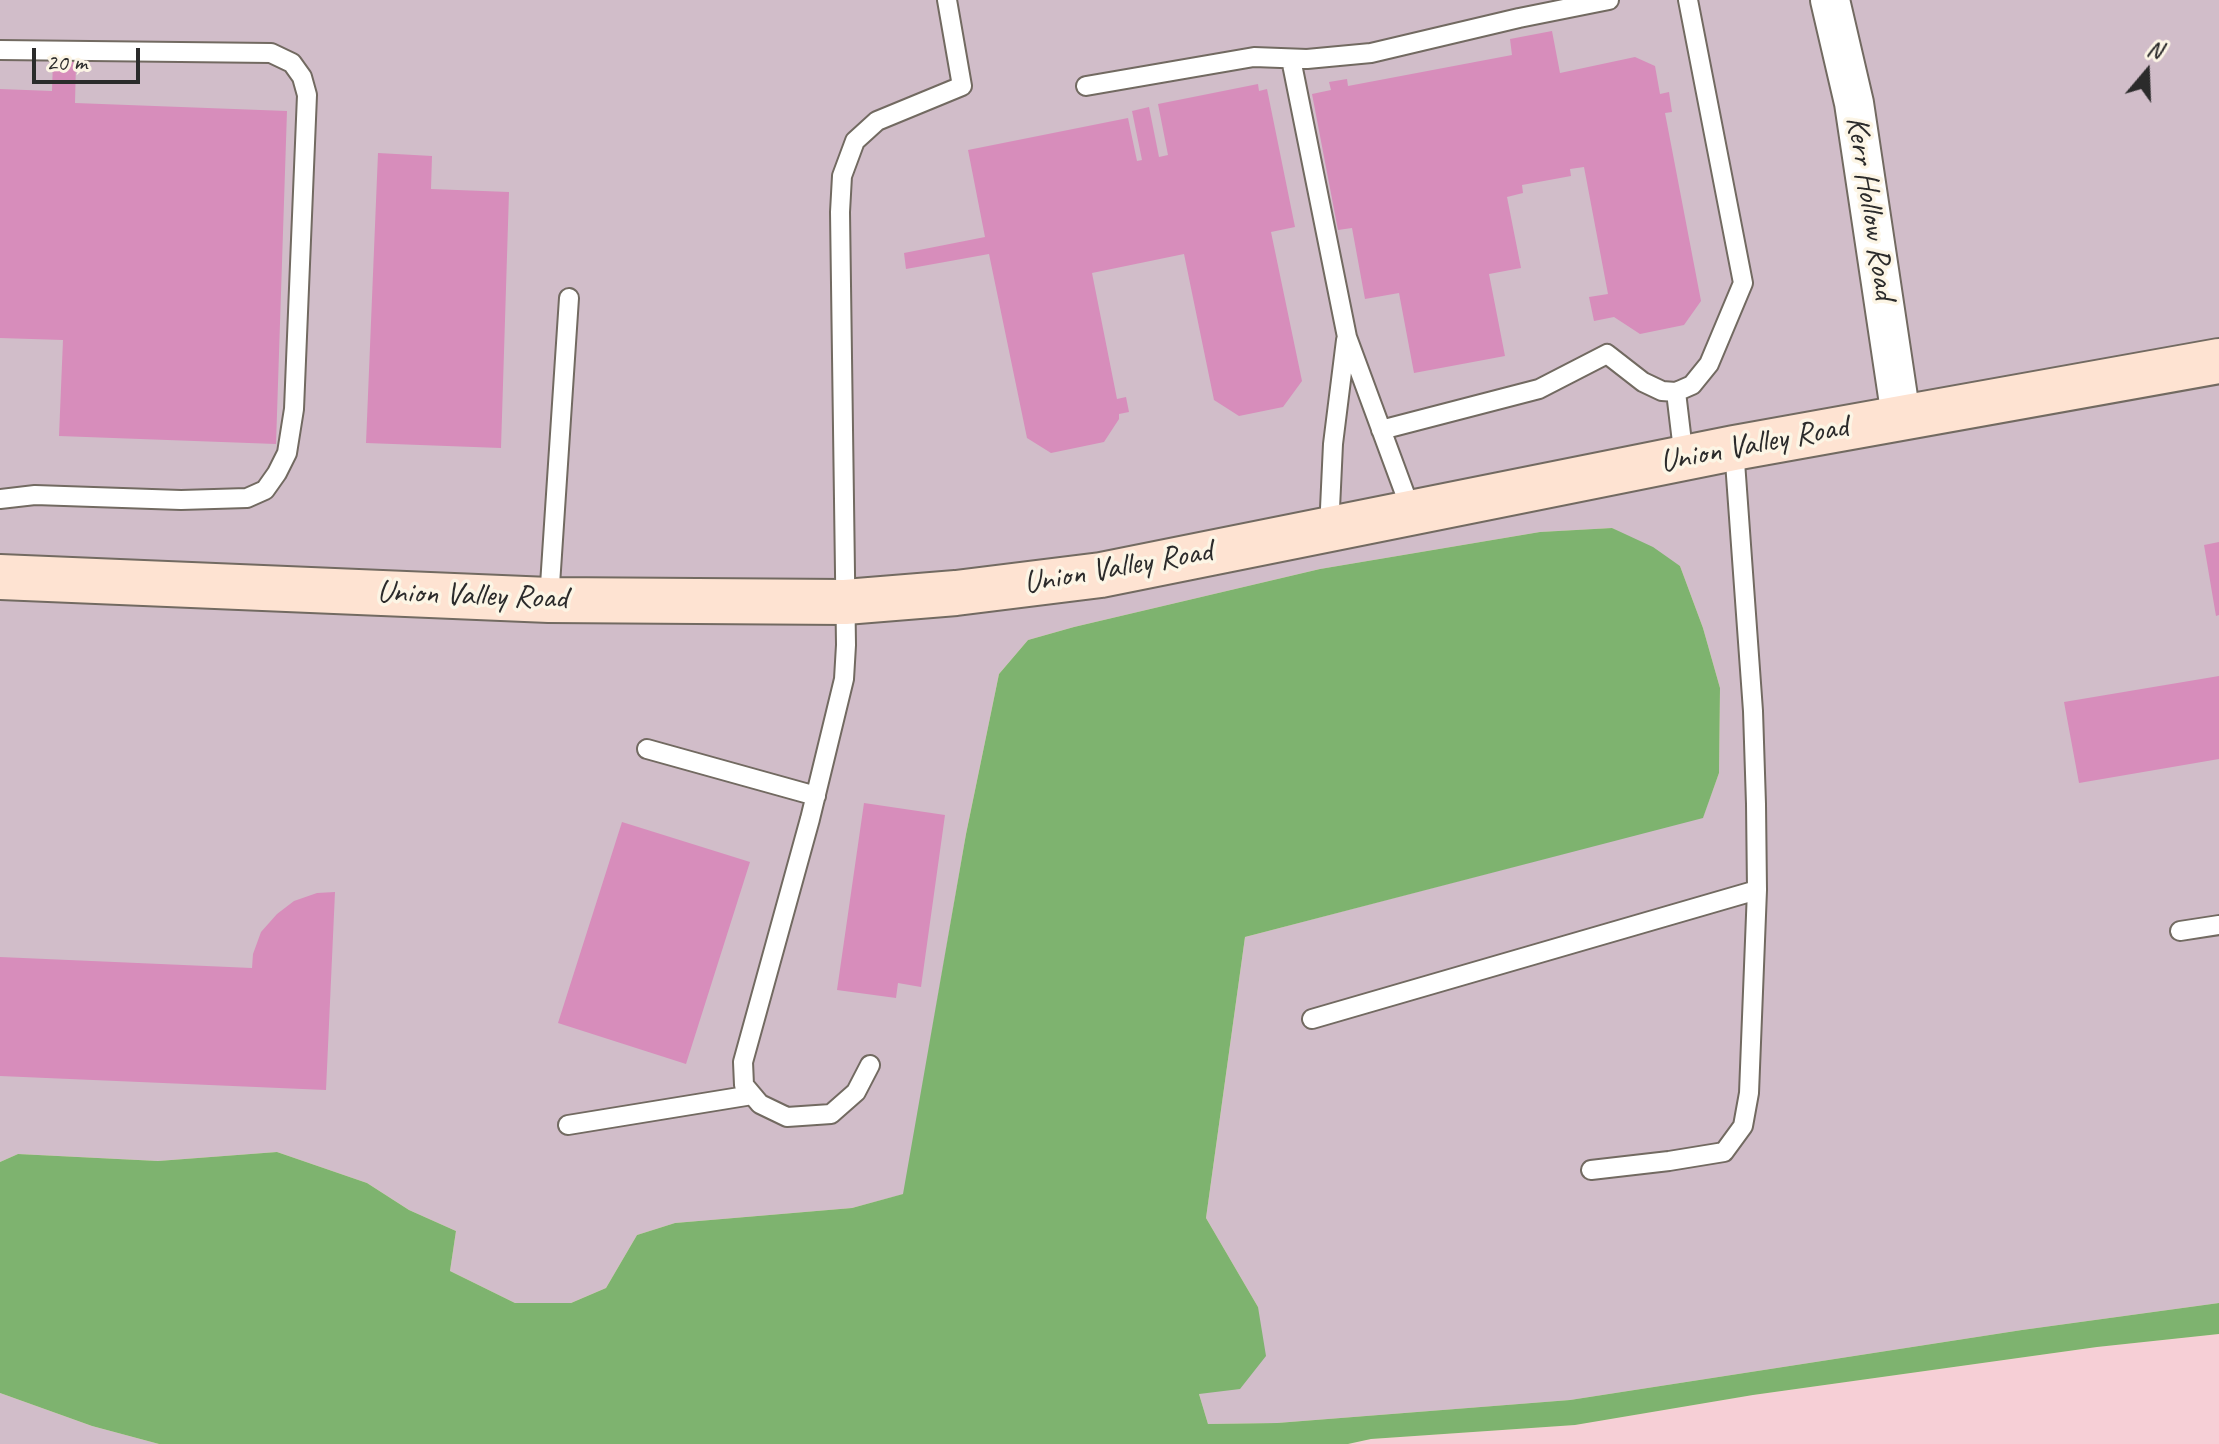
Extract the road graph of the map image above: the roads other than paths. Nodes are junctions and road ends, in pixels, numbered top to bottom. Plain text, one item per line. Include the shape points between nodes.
1 (947, 0) edge
2 (1609, 0) edge
3 (1688, 0) edge
4 (1830, 0) edge
5 (0, 50) edge
6 (1291, 59) junction
7 (1086, 86) dead end
8 (569, 298) dead end
9 (1347, 337) junction
10 (2219, 361) edge
11 (1676, 392) junction
12 (1901, 417) junction
13 (1381, 430) junction
14 (1734, 448) junction
15 (1684, 459) junction
16 (0, 499) edge
17 (1412, 513) junction
18 (1329, 530) junction
19 (0, 577) edge
20 (549, 600) junction
21 (845, 602) junction
22 (647, 749) dead end
23 (816, 796) junction
24 (1757, 890) junction
25 (2219, 925) edge
26 (2180, 931) dead end
27 (1312, 1019) dead end
28 (870, 1065) dead end
29 (752, 1095) junction
30 (568, 1125) dead end
31 (1591, 1170) dead end

1 - 21 lane via 962,86 877,121 855,141 842,176
2 - 6 lane via 1371,53
3 - 11 lane via 1743,283 1709,364 1692,385
4 - 12 street, Kerr Hollow Road via 1854,103
5 - 16 lane via 271,53 292,63 307,95 294,409 287,453 265,490 247,498
6 - 7 lane via 1254,57
6 - 9 lane
8 - 20 lane
9 - 13 lane
9 - 18 lane via 1333,444
10 - 12 street, Union Valley Road
11 - 13 lane via 1643,382 1607,354 1539,389
11 - 15 lane
12 - 14 street, Union Valley Road
13 - 17 lane
14 - 15 street, Union Valley Road
14 - 24 lane via 1753,711
15 - 17 street, Union Valley Road
17 - 18 street, Union Valley Road
18 - 21 street, Union Valley Road via 1101,575
19 - 20 street, Union Valley Road
20 - 21 street, Union Valley Road
21 - 23 lane via 844,679
22 - 23 lane
23 - 29 lane via 743,1062 744,1085
24 - 27 lane
24 - 31 lane via 1749,1093 1743,1126 1724,1152
25 - 26 lane
28 - 29 lane via 856,1092 831,1114 787,1117
29 - 30 lane

